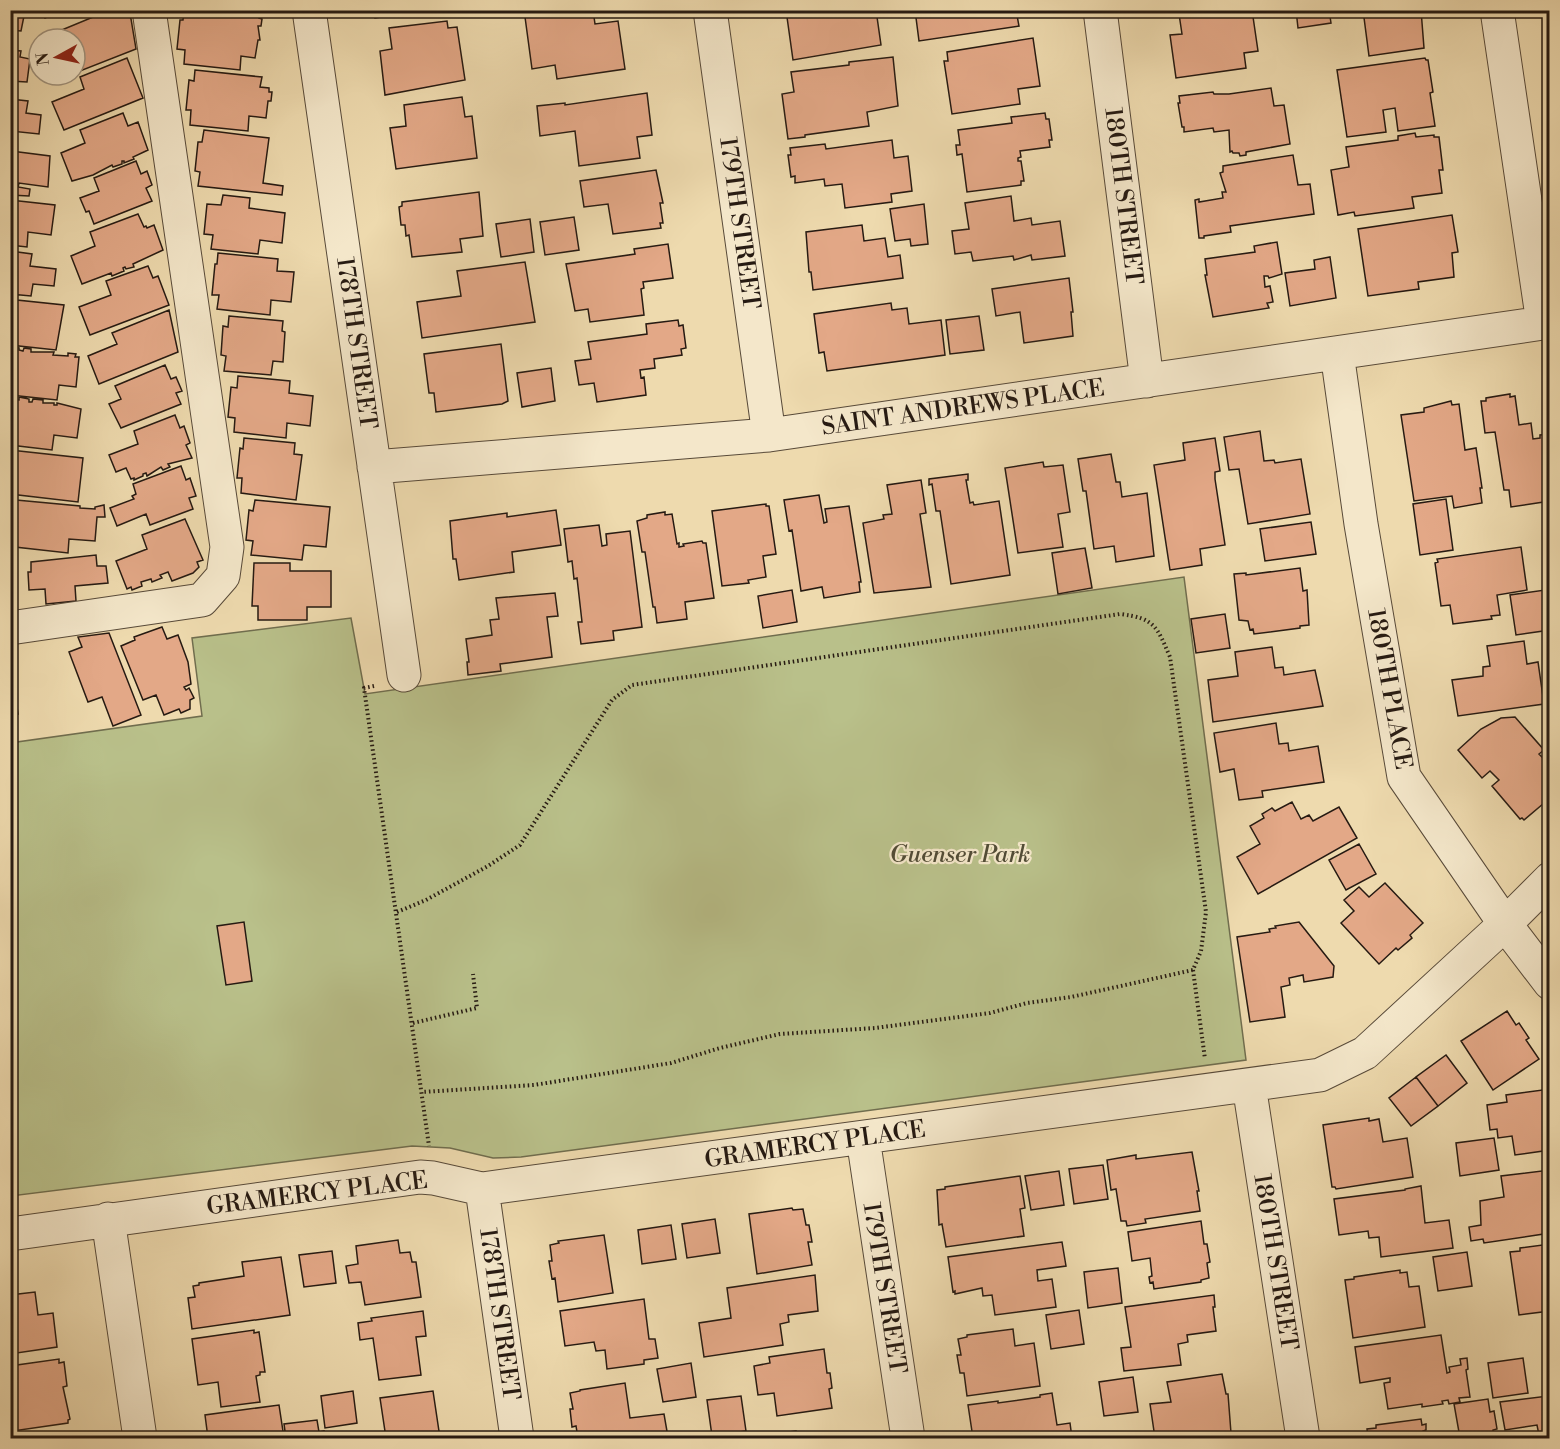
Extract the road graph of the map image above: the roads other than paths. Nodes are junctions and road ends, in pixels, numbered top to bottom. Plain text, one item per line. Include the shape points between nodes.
1 (150, 10) edge
2 (309, 10) edge
3 (710, 10) edge
4 (1100, 10) edge
5 (1497, 10) edge
6 (1546, 323) edge
7 (1337, 353) junction
8 (1148, 381) junction
9 (769, 435) junction
10 (374, 467) junction
11 (11, 621) edge
12 (390, 680) road end
13 (1550, 879) edge
14 (1505, 924) junction
15 (1550, 983) edge
16 (1249, 1085) junction
17 (862, 1137) junction
18 (482, 1189) junction
19 (108, 1219) junction
20 (10, 1234) edge
21 (140, 1438) edge
22 (517, 1438) edge
23 (908, 1438) edge
24 (1303, 1438) edge

1 - 11 street via 227,547 223,576 202,600
2 - 10 street, 178TH STREET
3 - 9 street, 179TH STREET
4 - 8 street, 180TH STREET
5 - 6 street
6 - 7 street, SAINT ANDREWS PLACE
7 - 8 street, SAINT ANDREWS PLACE
7 - 14 street, 180TH PLACE via 1404,777
8 - 9 street, SAINT ANDREWS PLACE
9 - 10 street, SAINT ANDREWS PLACE
10 - 12 street, 178TH STREET
13 - 14 street, GRAMERCY PLACE
14 - 15 street, 180TH PLACE
14 - 16 street, GRAMERCY PLACE via 1365,1053 1320,1075
16 - 17 street, GRAMERCY PLACE
16 - 24 street, 180TH STREET
17 - 18 street, GRAMERCY PLACE
17 - 23 street, 179TH STREET
18 - 19 street, GRAMERCY PLACE via 420,1177
18 - 22 street, 178TH STREET
19 - 20 street, GRAMERCY PLACE
19 - 21 street

